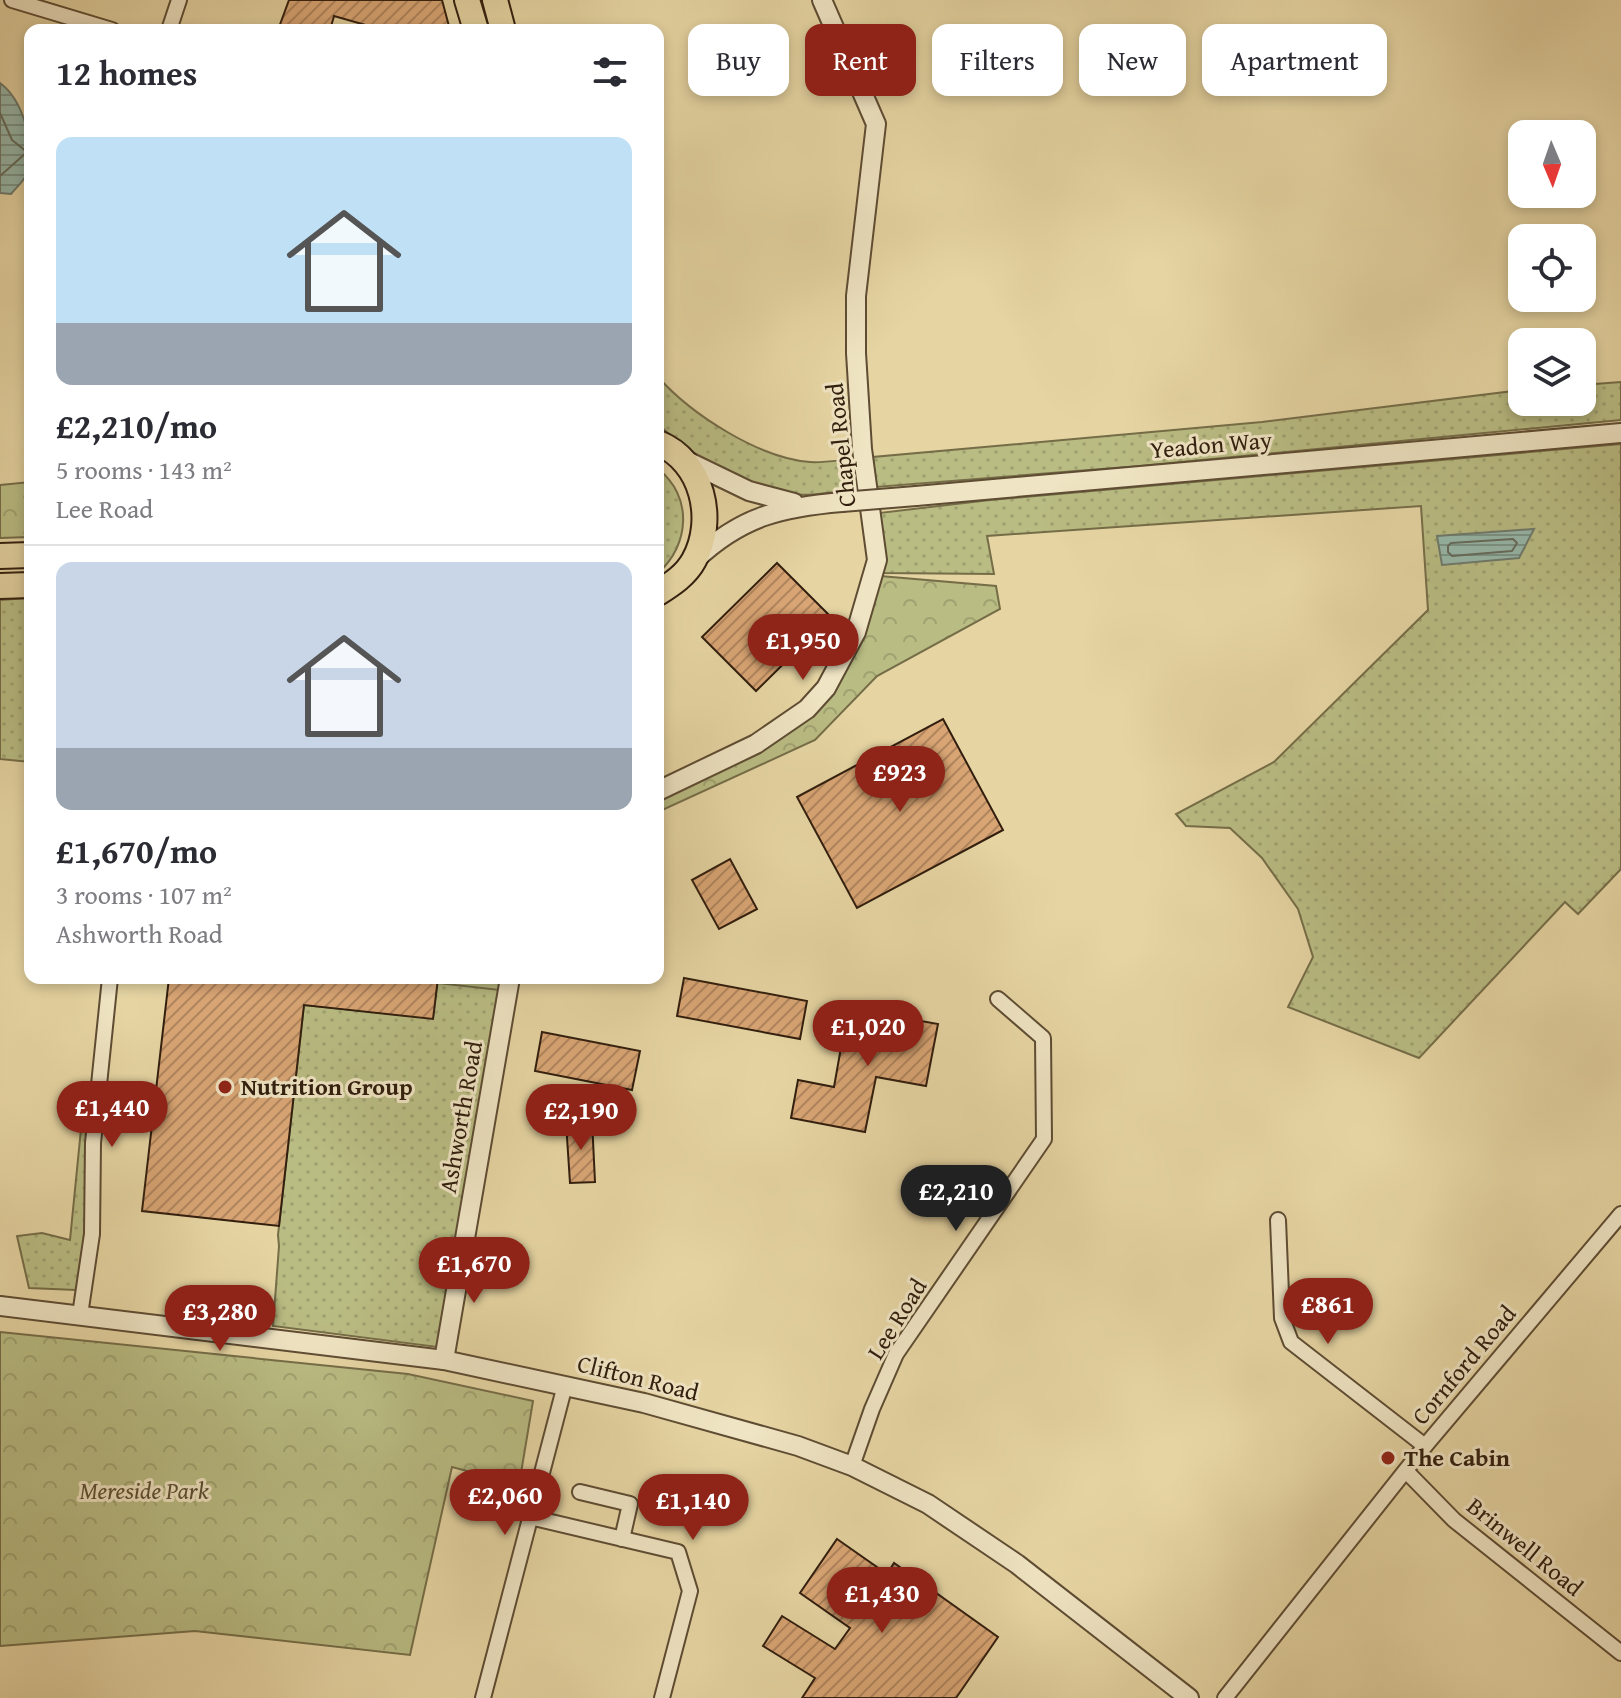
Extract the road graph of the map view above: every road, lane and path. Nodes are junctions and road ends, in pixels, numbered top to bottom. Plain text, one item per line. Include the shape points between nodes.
1 (12, 0) edge
2 (179, 0) edge
3 (467, 0) edge
4 (495, 0) edge
5 (822, 0) edge
6 (92, 24) edge
7 (171, 24) edge
8 (474, 24) edge
9 (501, 24) edge
10 (1621, 433) edge
11 (665, 446) edge
12 (805, 505) junction
13 (24, 555) edge
14 (0, 556) edge
15 (694, 561) junction
16 (24, 585) edge
17 (0, 586) edge
18 (667, 588) edge
19 (664, 788) edge
20 (109, 984) edge
21 (509, 984) edge
22 (998, 999) dead end
23 (1621, 1214) edge
24 (1278, 1220) dead end
25 (0, 1306) edge
26 (80, 1315) junction
27 (444, 1360) junction
28 (565, 1385) junction
29 (1425, 1446) junction
30 (852, 1466) junction
31 (1407, 1472) junction
32 (580, 1492) dead end
33 (530, 1517) junction
34 (622, 1539) junction
35 (1621, 1653) edge
36 (483, 1698) edge
37 (662, 1698) edge
38 (1189, 1698) edge
39 (1225, 1698) edge

1 - 6 street
2 - 7 street
3 - 8 main road
4 - 9 main road
5 - 19 street, Chapel Road via 876,124 856,296 862,449 877,546 874,576 856,632 826,688 807,709 756,744
10 - 12 street, Yeadon Way, bridge
11 - 12 street, Yeadon Way via 749,491
11 - 15 main road via 696,478 705,506 704,534
12 - 15 street, Yeadon Way via 734,528
13 - 14 main road
15 - 18 main road
16 - 17 main road
20 - 26 street via 93,1143 92,1234
21 - 27 street, Ashworth Road
22 - 30 street, Lee Road via 1043,1038 1044,1139 896,1354
23 - 29 street, Cornford Road
24 - 29 street via 1282,1318 1291,1342
25 - 26 street, Clifton Road
26 - 27 street, Clifton Road
27 - 28 street, Clifton Road
28 - 30 street, Clifton Road via 732,1426
28 - 33 street
29 - 31 street, Cornford Road
30 - 38 street, Clifton Road via 928,1504 987,1543
31 - 35 street, Brinwell Road via 1454,1520
31 - 39 street, Cornford Road
32 - 34 street via 630,1504
33 - 34 street
33 - 36 street
34 - 37 street via 678,1552 690,1591

